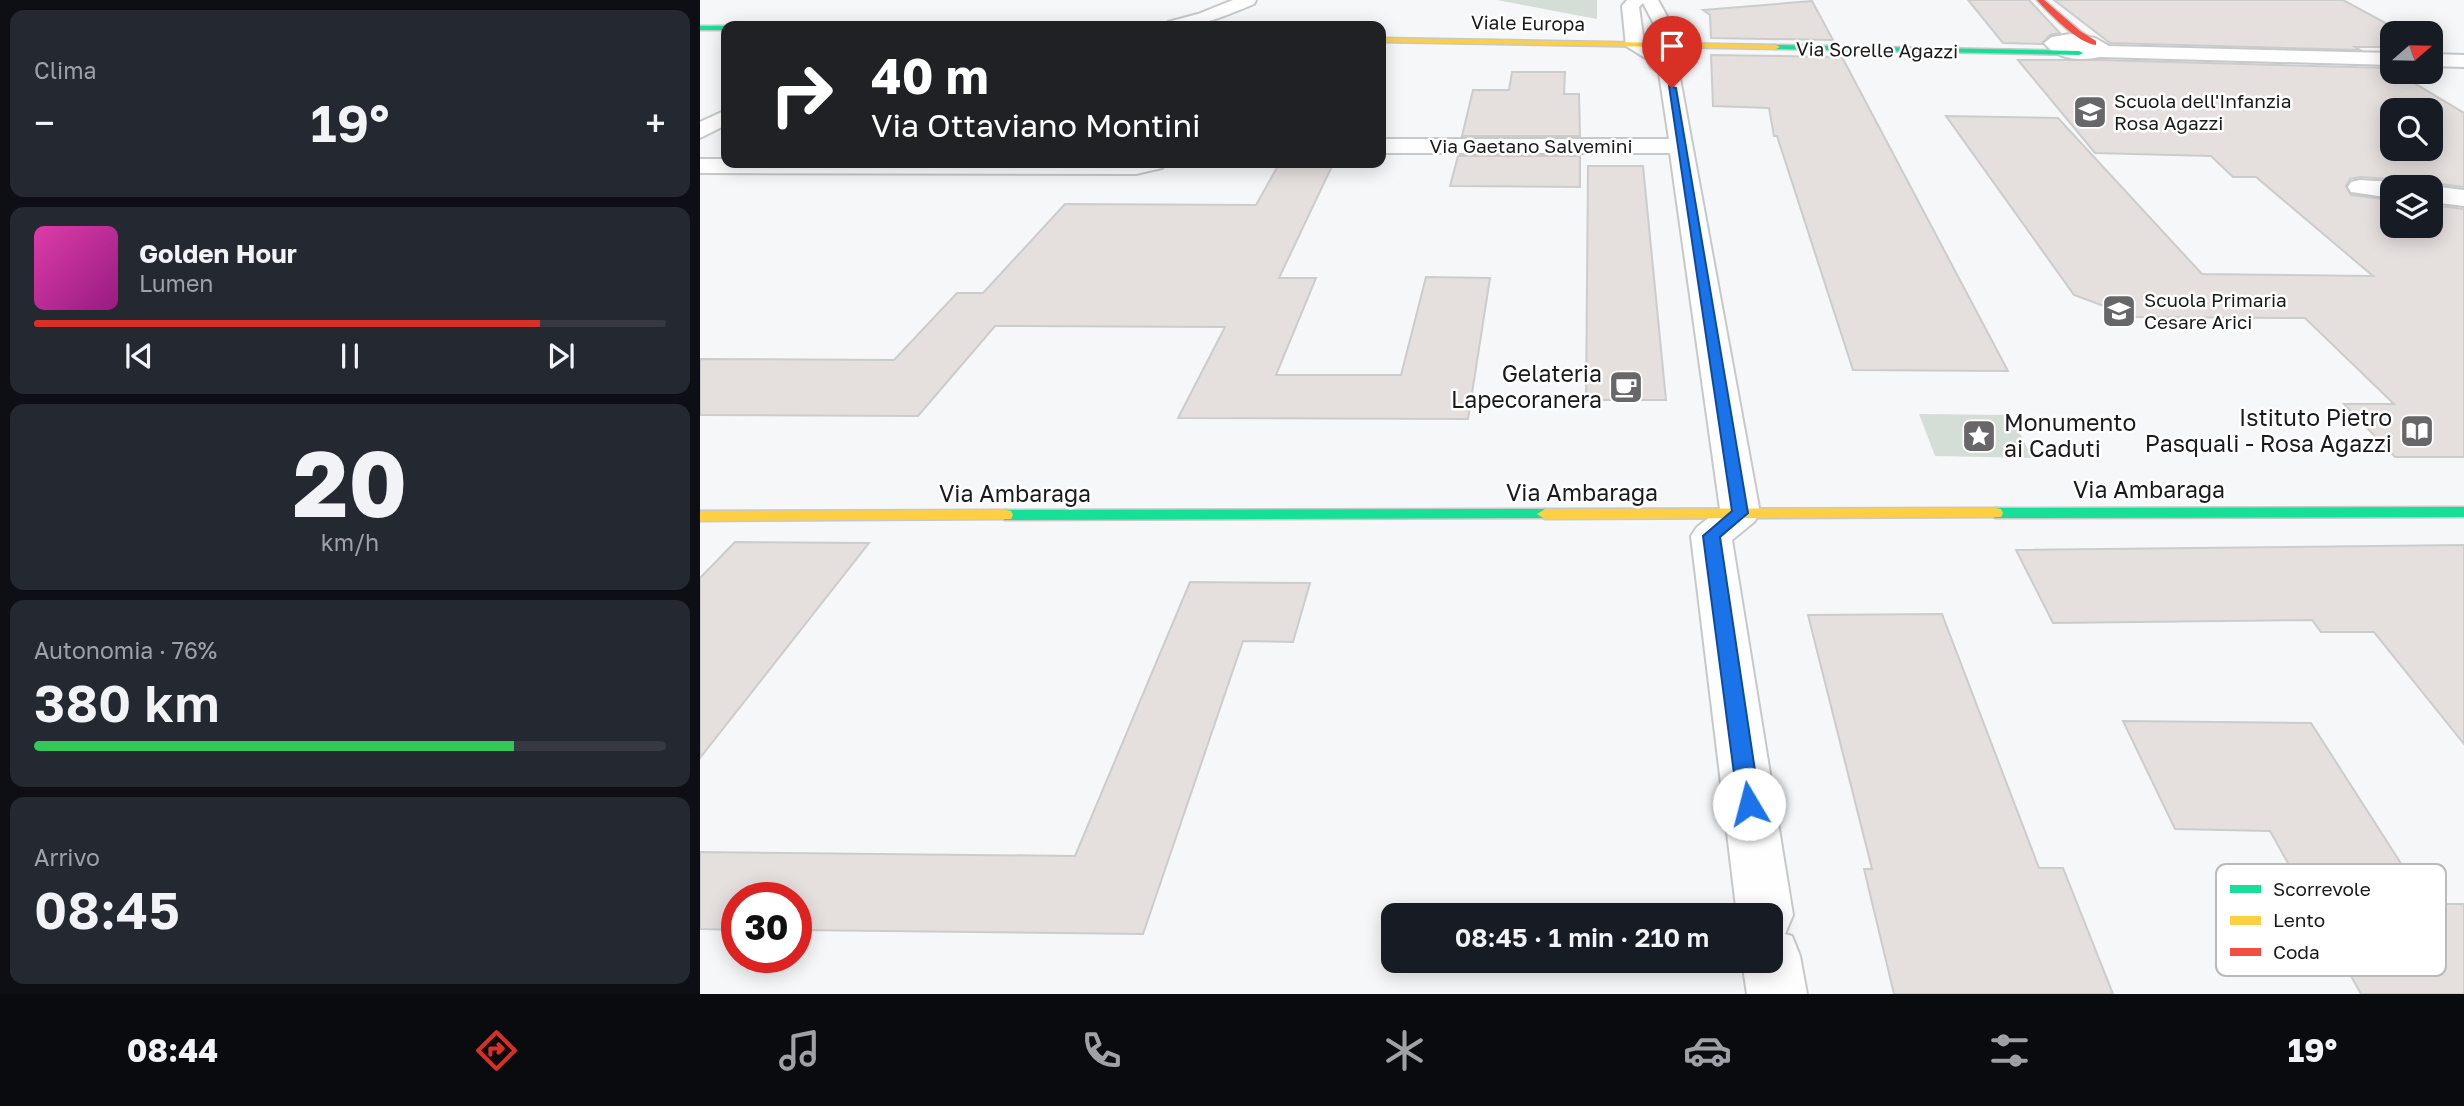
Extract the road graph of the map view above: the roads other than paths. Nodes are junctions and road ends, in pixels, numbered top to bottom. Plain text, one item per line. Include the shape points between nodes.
1 (1248, 0) edge
2 (1637, 0) edge
3 (1650, 0) edge
4 (2040, 0) edge
5 (1269, 2) dead end
6 (1193, 21) edge
7 (1234, 21) edge
8 (700, 27) edge
9 (721, 28) edge
10 (1386, 32) edge
11 (1386, 40) edge
12 (1635, 41) junction
13 (2056, 43) joint
14 (2087, 45) junction
15 (1671, 52) junction
16 (2380, 58) edge
17 (2443, 60) edge
18 (2464, 61) edge
19 (721, 119) edge
20 (700, 131) edge
21 (1386, 146) edge
22 (1681, 146) junction
23 (700, 166) edge
24 (721, 166) edge
25 (2360, 187) dead end
26 (2380, 189) edge
27 (2443, 195) edge
28 (2464, 198) edge
29 (2464, 512) edge
30 (1740, 513) junction
31 (700, 516) edge
32 (1763, 903) edge
33 (1774, 973) edge
34 (1777, 994) edge

1 - 6 street
2 - 12 street via 1630,6
3 - 15 street
4 - 14 street
5 - 7 street
8 - 9 street
10 - 12 street, Viale Europa
11 - 12 street, Viale Europa
12 - 15 street, Viale Europa
12 - 15 street via 1656,56 1658,63
13 - 14 street via 2061,49
13 - 15 street, Via Sorelle Agazzi
14 - 15 street, Via Sorelle Agazzi
14 - 16 street, Via Sorelle Agazzi
15 - 22 street
17 - 18 street
19 - 20 street
21 - 22 street, Via Gaetano Salvemini
22 - 30 street
23 - 24 street
25 - 26 street
27 - 28 street
29 - 30 street, Via Ambaraga
30 - 31 street, Via Ambaraga
30 - 32 street via 1712,536
33 - 34 street

